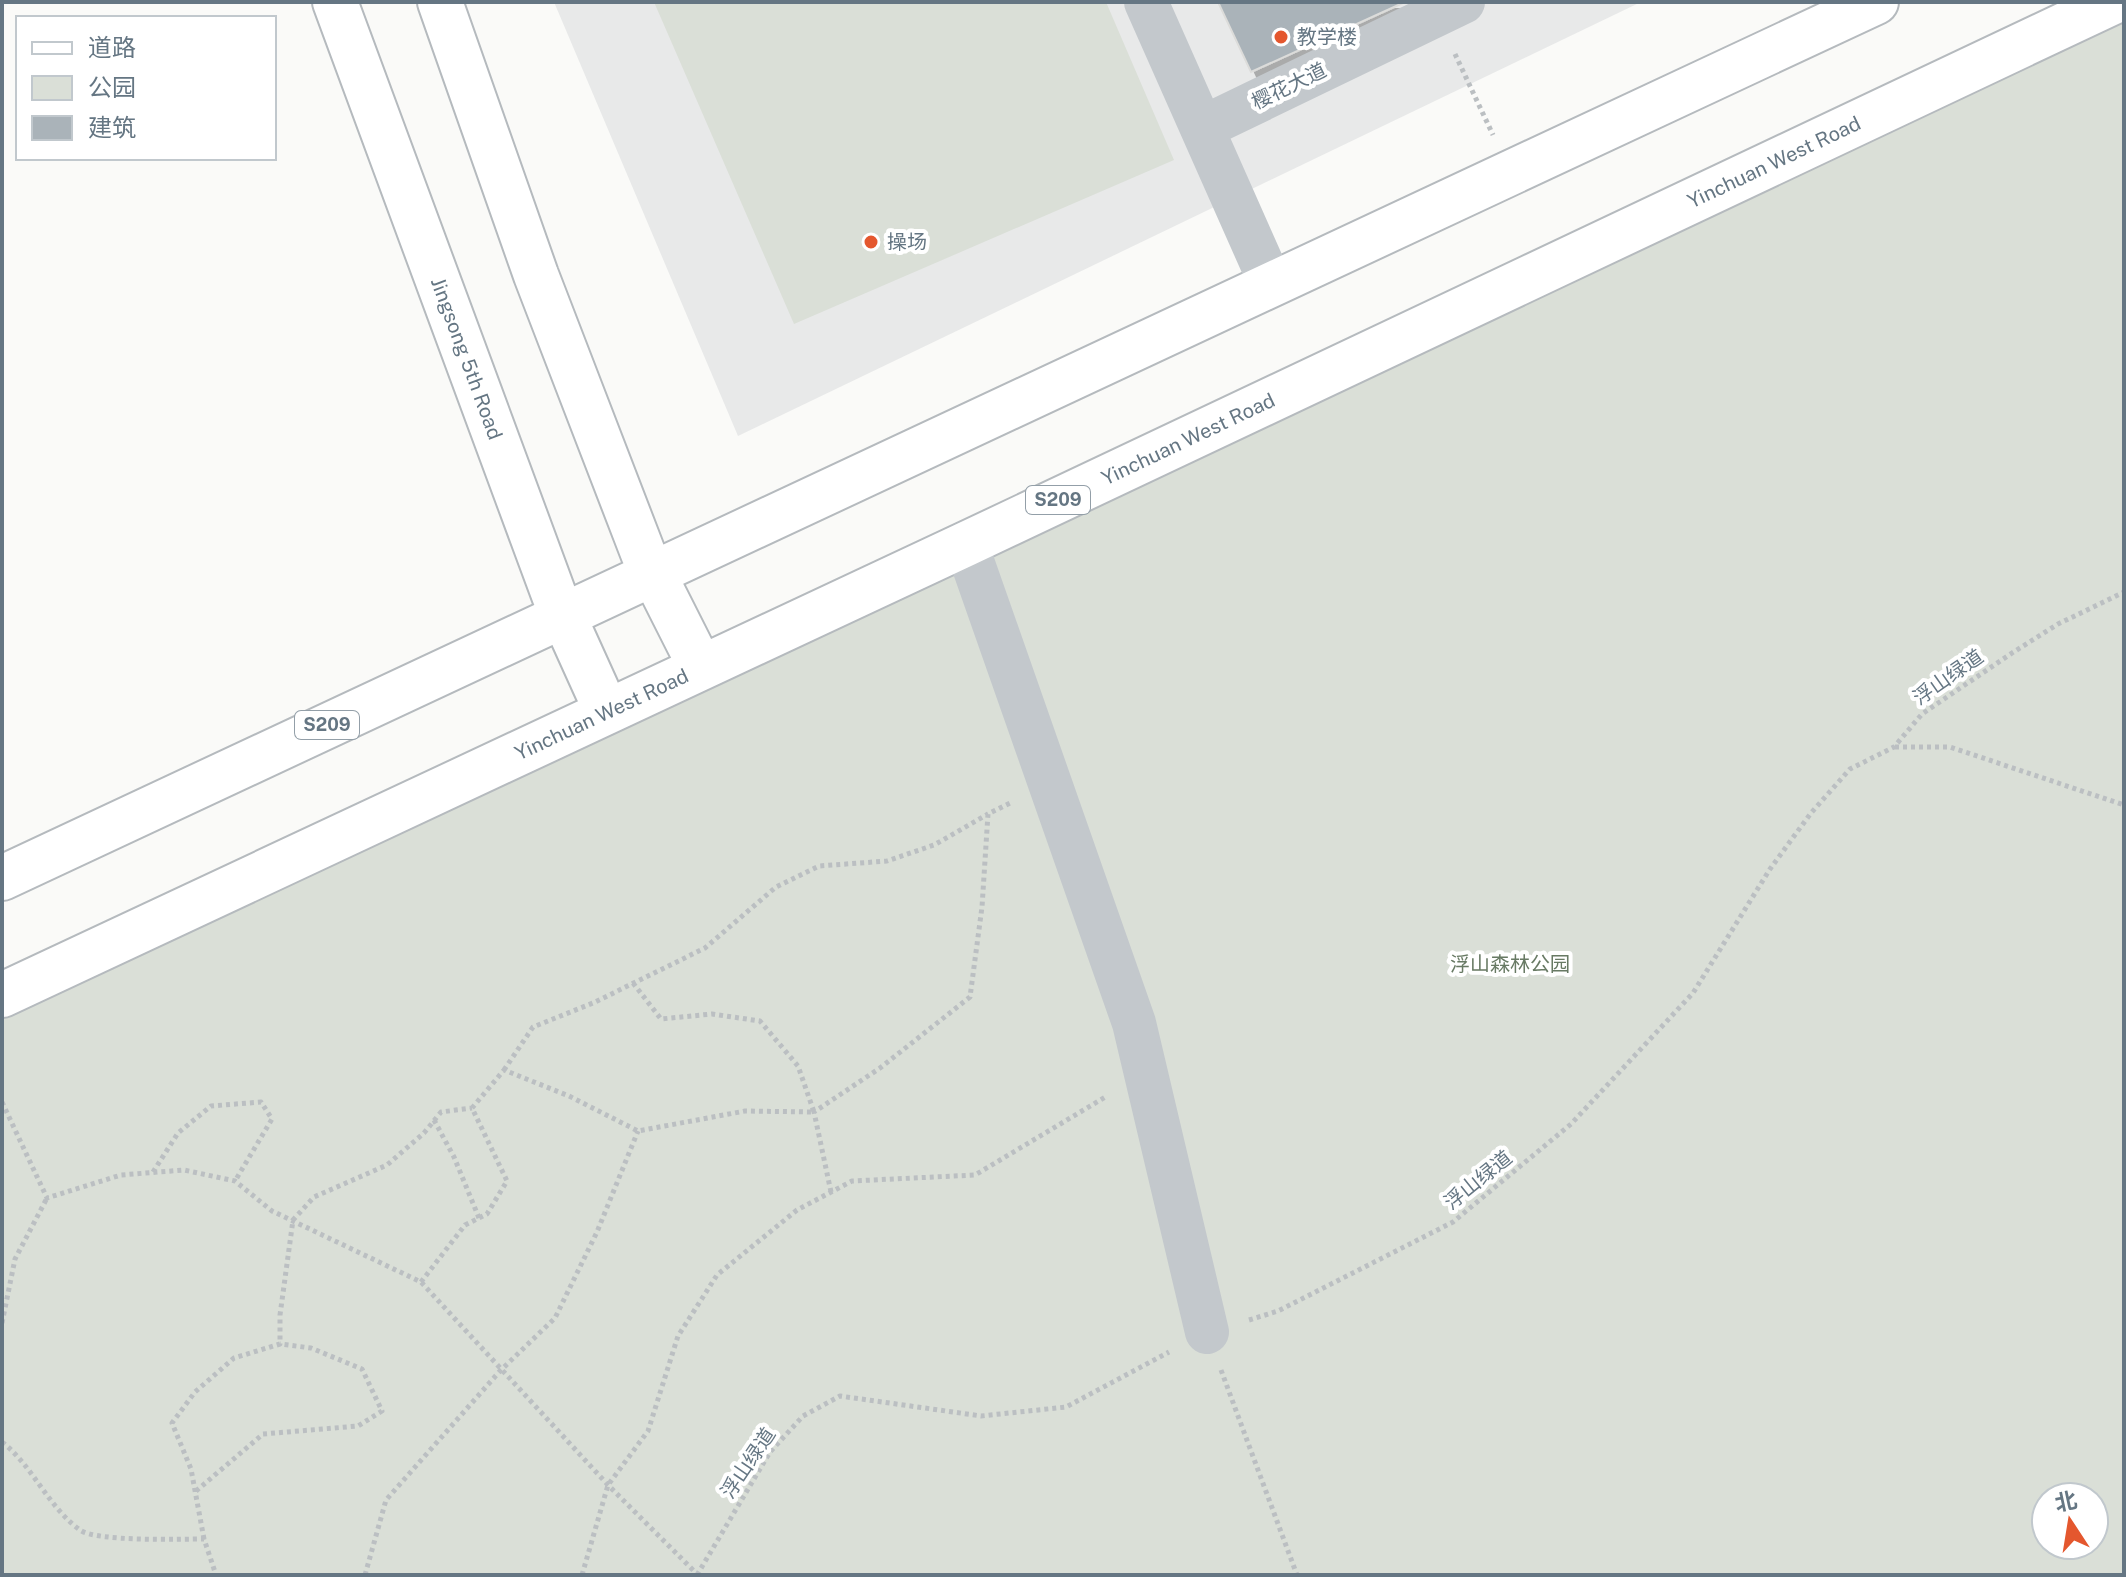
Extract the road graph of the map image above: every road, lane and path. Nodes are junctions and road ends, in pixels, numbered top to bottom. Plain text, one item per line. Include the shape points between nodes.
1 (335, 2) edge
2 (440, 2) edge
3 (1146, 2) edge
4 (1876, 2) edge
5 (2113, 2) edge
6 (1450, 8) edge
7 (1202, 128) junction
8 (1510, 173) junction
9 (1271, 284) junction
10 (966, 544) junction
11 (653, 572) junction
12 (2124, 592) edge
13 (561, 615) junction
14 (700, 666) junction
15 (606, 710) junction
16 (1894, 747) junction
17 (1050, 783) junction
18 (2124, 805) edge
19 (988, 814) junction
20 (2, 878) edge
21 (633, 983) junction
22 (2, 995) edge
23 (504, 1070) junction
24 (1146, 1072) junction
25 (2, 1102) edge
26 (472, 1108) junction
27 (814, 1112) junction
28 (434, 1120) junction
29 (638, 1131) junction
30 (152, 1173) junction
31 (235, 1181) junction
32 (831, 1192) junction
33 (47, 1198) junction
34 (479, 1218) junction
35 (293, 1220) junction
36 (421, 1282) junction
37 (2, 1323) edge
38 (1207, 1332) junction
39 (280, 1344) junction
40 (500, 1371) junction
41 (2, 1442) edge
42 (608, 1485) junction
43 (195, 1492) junction
44 (204, 1539) junction
45 (216, 1575) edge
46 (365, 1575) edge
47 (582, 1575) edge
48 (697, 1575) edge
49 (1297, 1575) edge

1 - 13 main road, Jingsong 5th Road
2 - 11 main road via 536,275
3 - 7 street
4 - 8 main road, S209
5 - 10 main road, Yinchuan West Road / S209
6 - 7 street, 樱花大道
6 - 8 path
7 - 9 street
8 - 9 main road, S209
9 - 11 main road, S209
10 - 14 main road, Yinchuan West Road / S209
10 - 17 street
11 - 13 main road, S209
11 - 14 main road
12 - 16 path, 浮山绿道 via 2058,624 1956,689 1922,714
13 - 15 main road, Jingsong 5th Road
13 - 20 main road, S209
14 - 15 main road, Yinchuan West Road / S209
15 - 22 main road, Yinchuan West Road / S209
16 - 18 path via 1950,747
16 - 38 path, 浮山绿道 via 1850,769 1811,813 1693,993 1571,1124 1453,1222 1278,1311
17 - 19 path
17 - 24 street via 1134,1023
19 - 21 path via 934,845 887,861 819,866 776,887 705,948
19 - 27 path via 970,997
21 - 23 path via 533,1027
21 - 27 path via 661,1019 712,1014 760,1021 798,1066
23 - 26 path
23 - 29 path
24 - 32 path via 975,1175 852,1181
24 - 38 street
25 - 33 path
26 - 28 path via 441,1112
26 - 34 path via 507,1181
27 - 29 path via 745,1111
27 - 32 path
28 - 34 path
28 - 35 path via 387,1165 314,1197
29 - 40 path via 555,1318
30 - 31 path via 184,1170
30 - 31 path via 178,1133 211,1106 261,1102 272,1119
30 - 33 path via 121,1175
31 - 35 path via 272,1211
32 - 42 path via 797,1210 717,1275 678,1336 648,1431
33 - 37 path via 15,1259
34 - 36 path via 465,1225
35 - 36 path
35 - 39 path
36 - 40 path
38 - 48 path, 浮山绿道 via 1066,1407 981,1416 840,1396 803,1416 770,1452
38 - 49 path
39 - 43 path via 234,1358 195,1392 172,1423
39 - 43 path via 311,1348 362,1369 382,1411 358,1426 263,1434
40 - 42 path
40 - 46 path via 386,1500
41 - 44 path via 83,1532 148,1540
42 - 47 path
42 - 48 path
43 - 44 path
44 - 45 path

